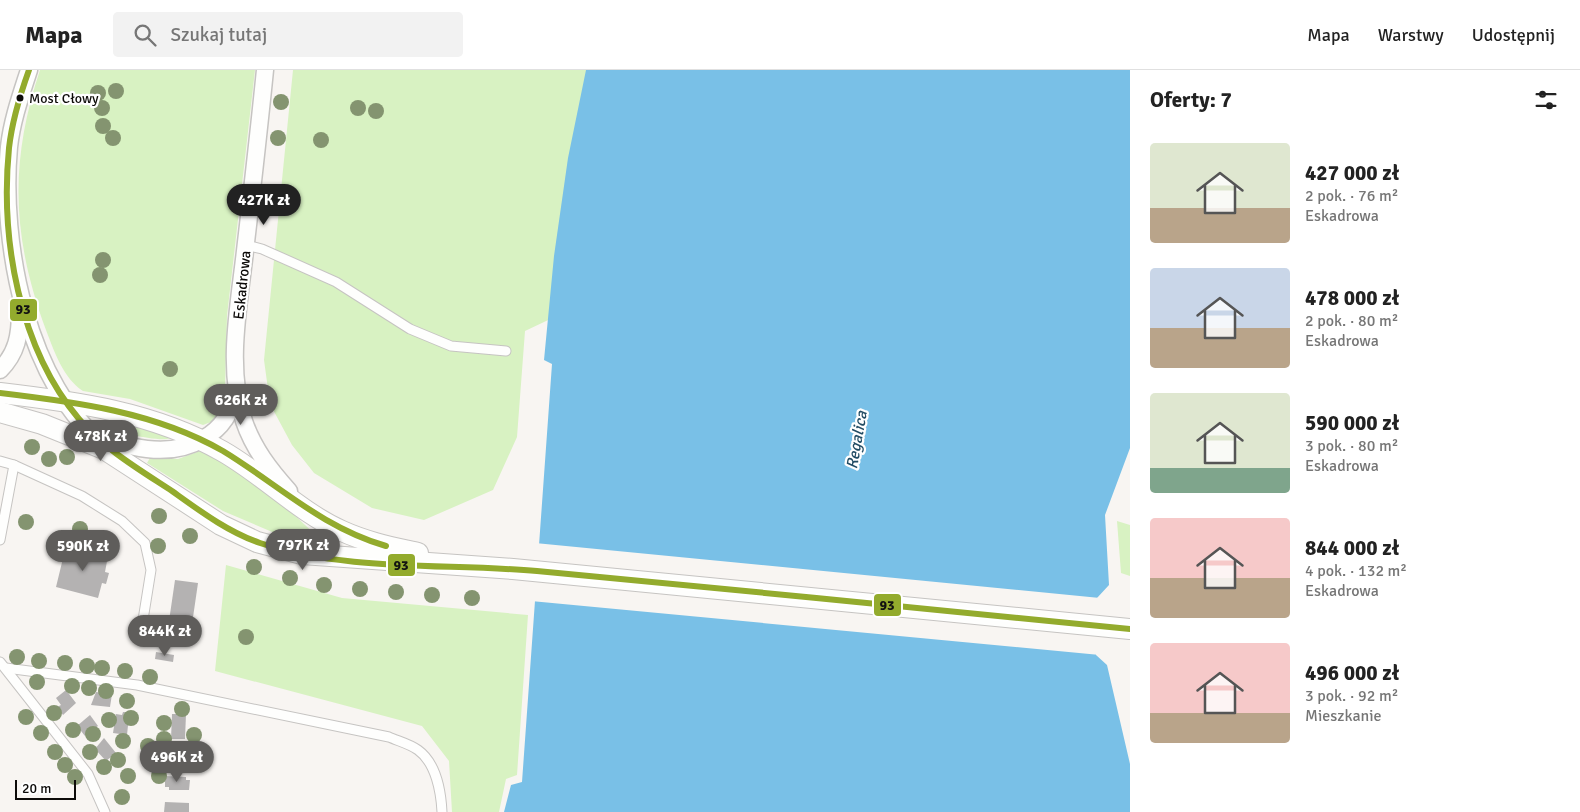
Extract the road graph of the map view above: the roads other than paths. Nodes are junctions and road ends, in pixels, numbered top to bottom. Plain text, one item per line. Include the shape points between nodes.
1 (30, 70) edge
2 (266, 70) edge
3 (246, 244) junction
4 (6, 247) edge
5 (19, 289) junction
6 (506, 351) dead end
7 (0, 370) edge
8 (237, 380) junction
9 (0, 393) edge
10 (64, 400) junction
11 (0, 412) edge
12 (56, 429) junction
13 (96, 438) junction
14 (200, 440) junction
15 (0, 461) edge
16 (127, 462) junction
17 (14, 465) junction
18 (312, 513) junction
19 (0, 540) edge
20 (513, 569) junction
21 (142, 626) dead end
22 (1130, 630) edge
23 (3, 665) edge
24 (105, 812) edge
25 (442, 812) edge

1 - 4 street, Eskadrowa via 14,117 8,159
2 - 3 street, Eskadrowa
3 - 6 lane via 336,282 410,329 451,346
3 - 8 street, Eskadrowa via 237,324
4 - 5 street, Eskadrowa
5 - 7 street, Eskadrowa via 17,344
5 - 10 street, Eskadrowa via 44,365
8 - 14 street, Eskadrowa via 233,408 226,420
8 - 18 street, Eskadrowa via 244,420 253,442 269,468
9 - 10 street, Eskadrowa
10 - 13 street, Eskadrowa
10 - 14 street, Eskadrowa via 126,412
11 - 12 street, Eskadrowa
12 - 13 street, Eskadrowa
12 - 16 street, Eskadrowa
13 - 14 street, Eskadrowa via 147,449 168,449
13 - 16 street, Eskadrowa
14 - 18 street, Eskadrowa via 236,460
15 - 17 lane
16 - 20 street, Eskadrowa via 221,525 257,542 302,554 348,559
17 - 19 lane
17 - 21 lane via 82,496 122,521 146,543 151,570
18 - 20 street, Eskadrowa via 340,530 374,544
20 - 22 street
23 - 24 lane via 88,774
23 - 25 lane via 137,685 388,737 418,750 432,768

